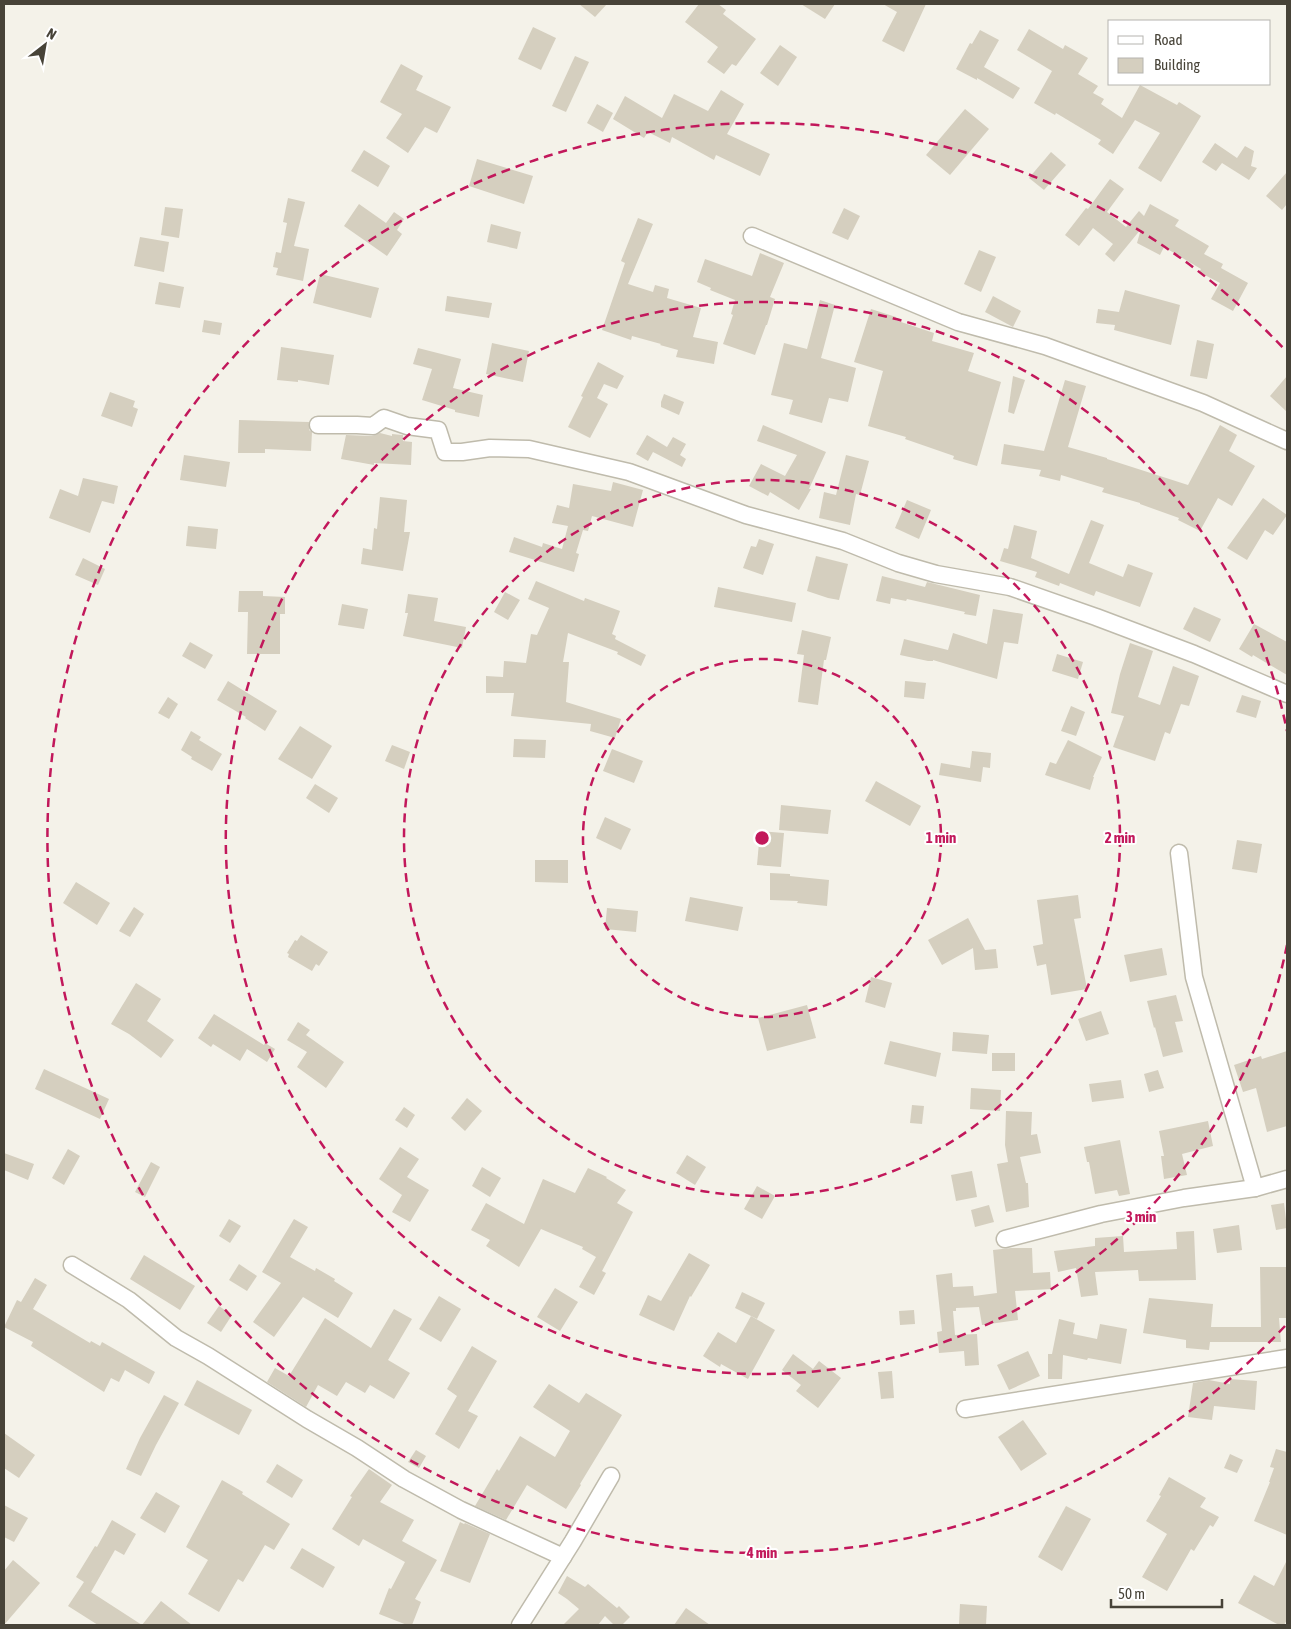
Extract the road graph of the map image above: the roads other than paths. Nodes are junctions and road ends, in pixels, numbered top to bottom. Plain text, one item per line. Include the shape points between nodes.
1 (752, 236) dead end
2 (318, 424) dead end
3 (1287, 441) edge
4 (1287, 694) edge
5 (1179, 853) dead end
6 (1287, 1179) edge
7 (1255, 1188) junction
8 (1005, 1239) dead end
9 (72, 1264) dead end
10 (1287, 1358) edge
11 (965, 1409) dead end
12 (611, 1476) dead end
13 (563, 1557) junction
14 (520, 1625) edge

1 - 3 street via 958,322 1044,346 1203,403
2 - 4 street via 373,426 384,418 407,426 438,430 445,452 529,449 629,472 746,515 842,541 898,563 936,574 1010,587 1194,654
5 - 7 street via 1194,977
6 - 7 street
7 - 8 street via 1101,1214
9 - 13 street via 129,1300 176,1338 404,1479 461,1510
10 - 11 street
12 - 13 street
13 - 14 street

